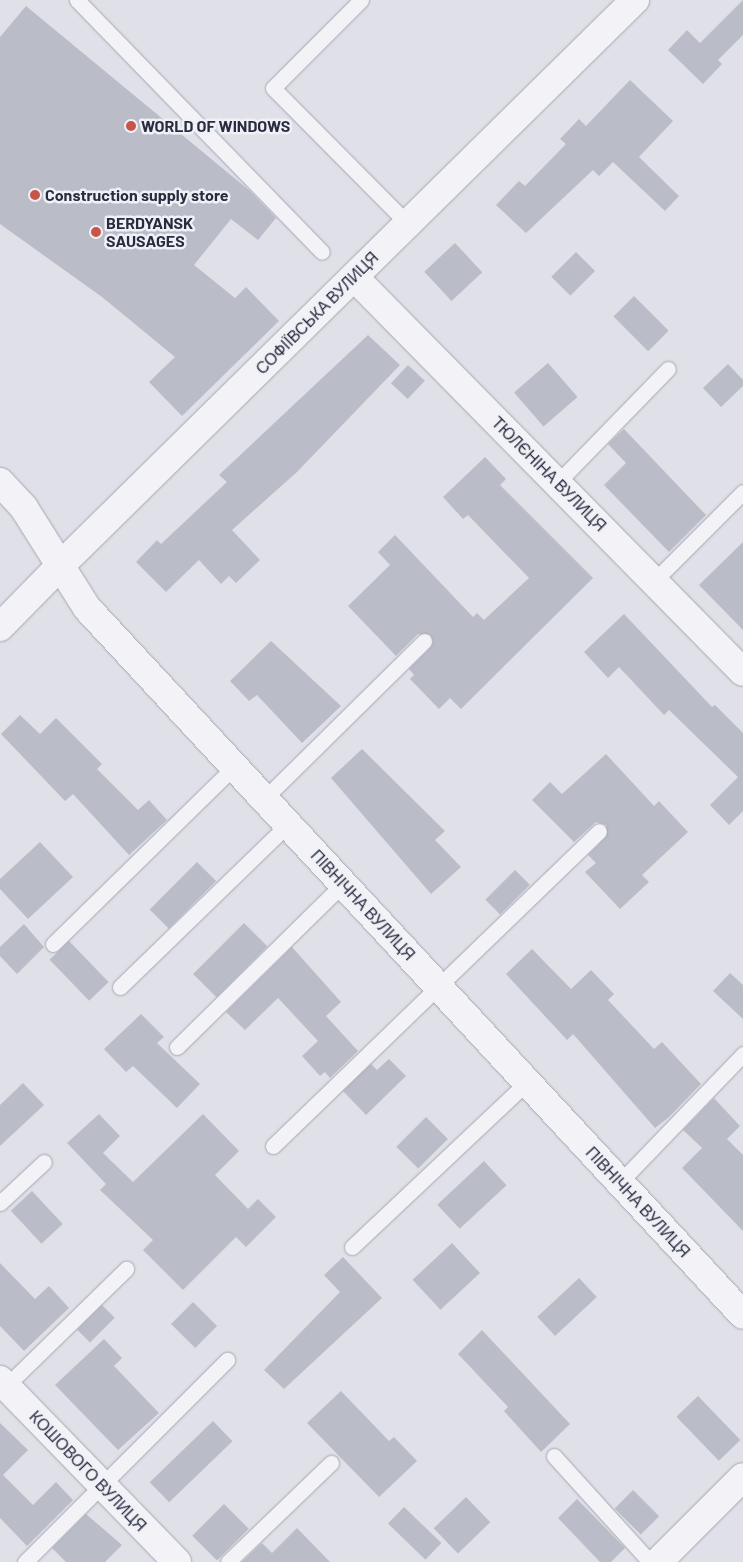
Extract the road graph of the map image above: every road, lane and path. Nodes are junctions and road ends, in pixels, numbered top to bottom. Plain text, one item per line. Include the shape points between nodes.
1 (77, 0) edge
2 (360, 0) edge
3 (635, 0) edge
4 (408, 224) junction
5 (322, 252) dead end
6 (354, 277) junction
7 (668, 369) dead end
8 (0, 482) edge
9 (557, 482) junction
10 (743, 492) edge
11 (60, 566) junction
12 (654, 581) junction
13 (0, 627) edge
14 (424, 641) dead end
15 (743, 672) edge
16 (234, 767) junction
17 (264, 799) junction
18 (288, 824) junction
19 (599, 831) dead end
20 (343, 884) junction
21 (53, 944) dead end
22 (438, 986) junction
23 (120, 987) dead end
24 (177, 1047) dead end
25 (743, 1054) edge
26 (527, 1082) junction
27 (273, 1146) dead end
28 (44, 1162) dead end
29 (620, 1182) junction
30 (0, 1203) edge
31 (352, 1247) dead end
32 (126, 1269) dead end
33 (743, 1315) edge
34 (227, 1360) dead end
35 (2, 1386) edge
36 (554, 1456) dead end
37 (331, 1462) dead end
38 (743, 1477) edge
39 (103, 1486) junction
40 (25, 1562) edge
41 (177, 1562) edge
42 (228, 1562) edge
43 (650, 1562) edge
44 (658, 1562) edge

1 - 5 lane
2 - 4 lane via 273,88
3 - 4 street, СОФІЇВСЬКА ВУЛИЦЯ
4 - 6 street, СОФІЇВСЬКА ВУЛИЦЯ
6 - 9 street, ТЮЛЄНІНА ВУЛИЦЯ
6 - 11 street, СОФІЇВСЬКА ВУЛИЦЯ
7 - 9 lane
8 - 11 street, ПІВНІЧНА ВУЛИЦЯ via 24,508
9 - 12 street, ТЮЛЄНІНА ВУЛИЦЯ
10 - 12 lane
11 - 13 street, СОФІЇВСЬКА ВУЛИЦЯ
11 - 16 street, ПІВНІЧНА ВУЛИЦЯ via 87,608
12 - 15 street, ТЮЛЄНІНА ВУЛИЦЯ
14 - 17 lane
16 - 17 street, ПІВНІЧНА ВУЛИЦЯ
16 - 21 lane
17 - 18 street, ПІВНІЧНА ВУЛИЦЯ
18 - 20 street, ПІВНІЧНА ВУЛИЦЯ
18 - 23 lane
19 - 22 lane
20 - 22 street, ПІВНІЧНА ВУЛИЦЯ
20 - 24 lane
22 - 26 street, ПІВНІЧНА ВУЛИЦЯ
22 - 27 lane
25 - 29 lane
26 - 29 street, ПІВНІЧНА ВУЛИЦЯ
26 - 31 lane
28 - 30 lane
29 - 33 street, ПІВНІЧНА ВУЛИЦЯ
32 - 35 lane
34 - 39 lane
35 - 39 street, КОШОВОГО ВУЛИЦЯ
36 - 43 lane
37 - 42 lane
38 - 44 street
39 - 40 lane
39 - 41 street, КОШОВОГО ВУЛИЦЯ

